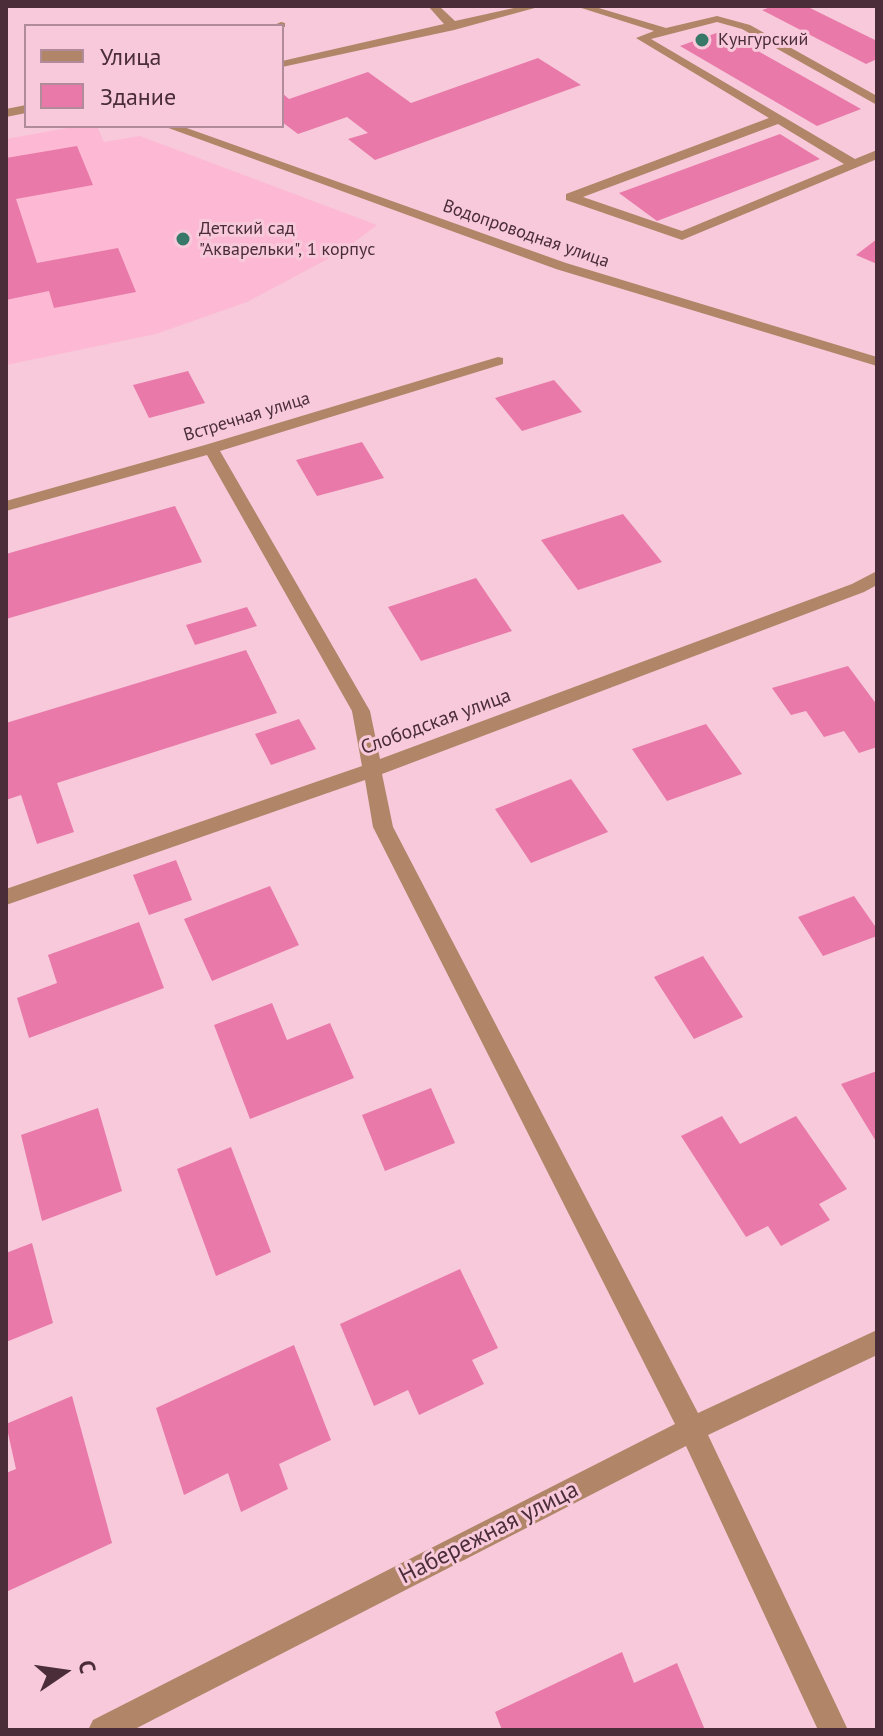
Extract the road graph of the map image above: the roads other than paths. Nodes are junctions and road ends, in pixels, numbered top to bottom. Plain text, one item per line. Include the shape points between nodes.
1 (433, 6) edge
2 (537, 6) edge
3 (580, 6) edge
4 (454, 27) junction
5 (666, 31) junction
6 (284, 64) edge
7 (877, 101) edge
8 (779, 119) junction
9 (175, 128) edge
10 (877, 154) edge
11 (854, 164) junction
12 (498, 361) dead end
13 (877, 362) edge
14 (211, 449) junction
15 (6, 506) edge
16 (877, 577) edge
17 (374, 769) junction
18 (6, 897) edge
19 (877, 1342) edge
20 (692, 1429) junction
21 (103, 1730) edge
22 (833, 1730) edge

1 - 4 street
2 - 4 street
3 - 5 street
4 - 6 street
5 - 7 street via 717,19 746,27
5 - 8 street via 642,38
8 - 11 street
8 - 11 street via 571,197 682,236
9 - 13 street, Водопроводная улица via 561,266
10 - 11 street
12 - 14 street, Встречная улица
14 - 15 street, Встречная улица
14 - 17 street via 361,711
16 - 17 street, Слободская улица
17 - 18 street, Слободская улица
17 - 20 street via 383,827
19 - 20 street, Набережная улица
20 - 21 street, Набережная улица
20 - 22 street

